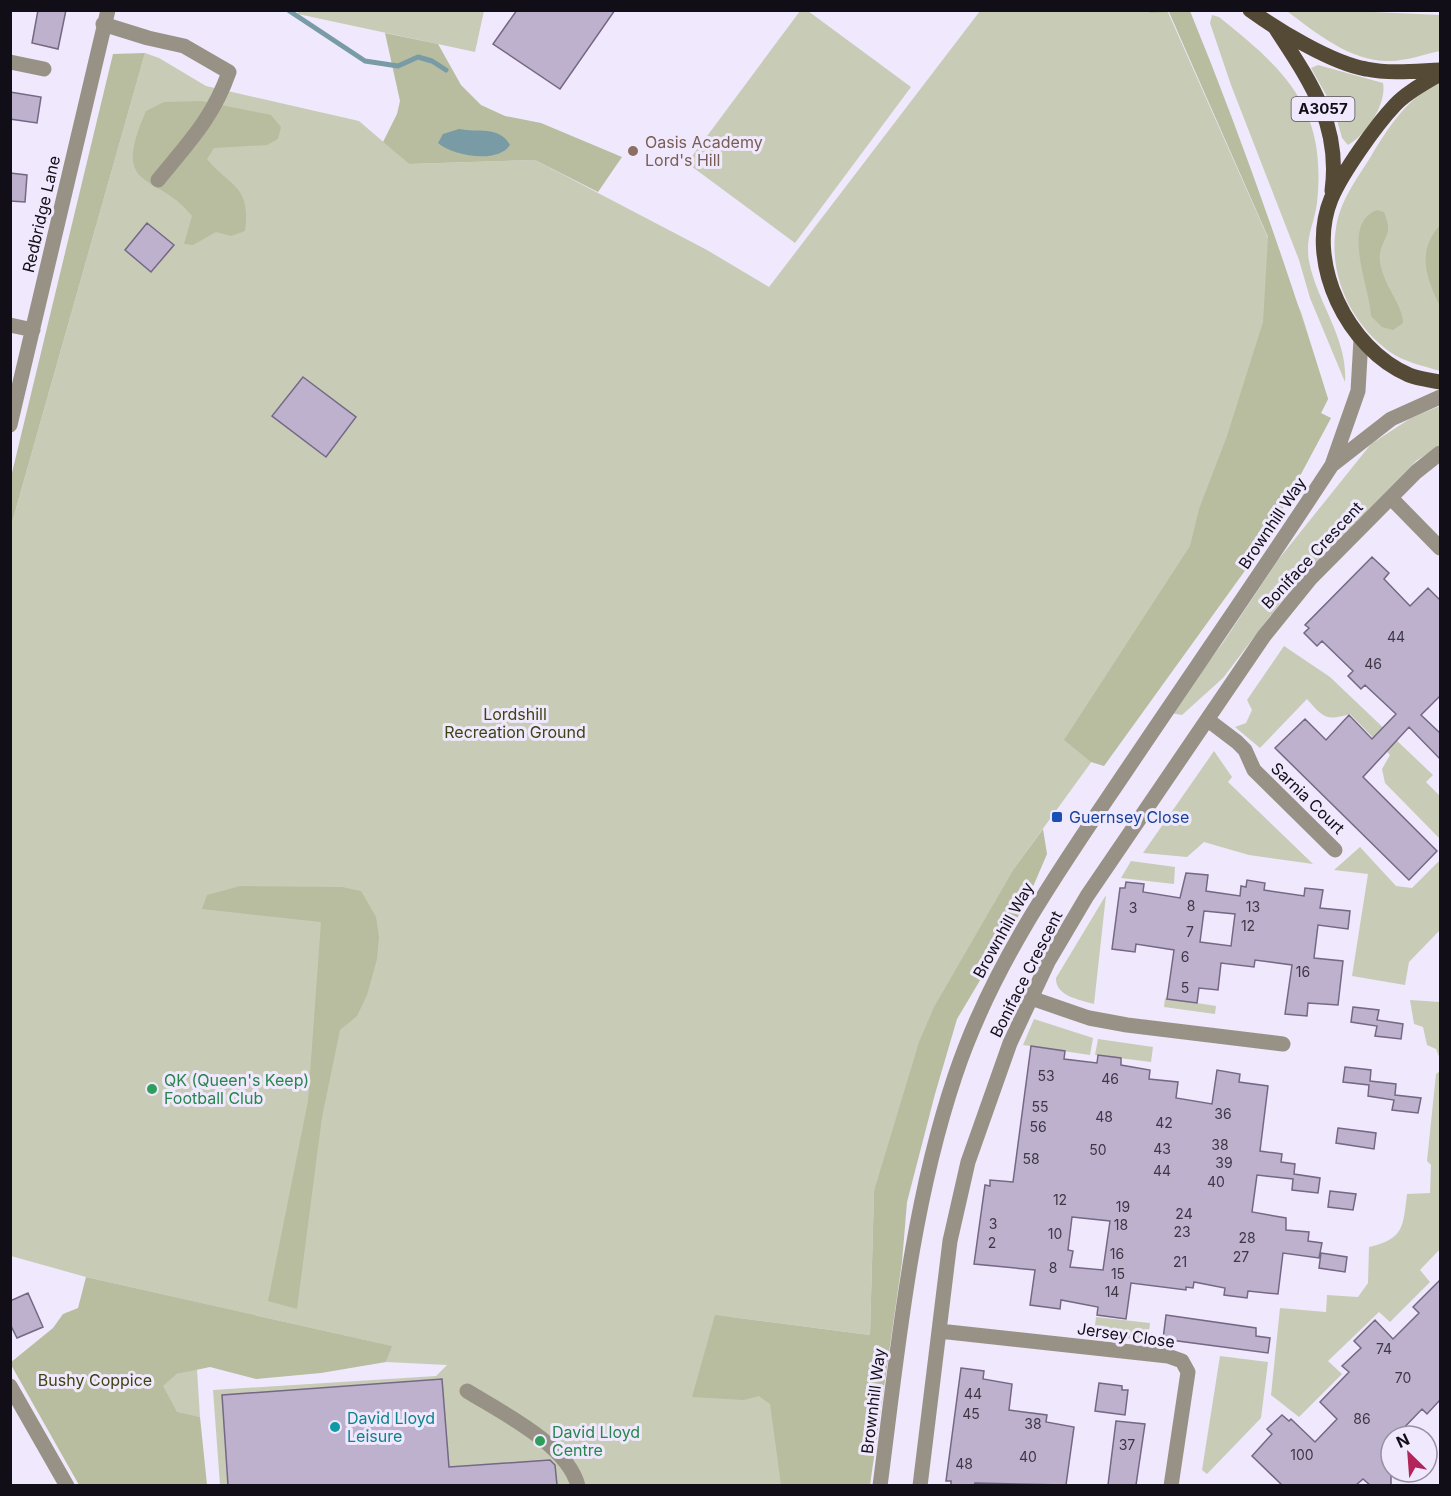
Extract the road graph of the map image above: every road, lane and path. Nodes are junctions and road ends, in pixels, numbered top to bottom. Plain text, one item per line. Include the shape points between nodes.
1 (1250, 10) edge
2 (106, 17) edge
3 (1276, 29) junction
4 (10, 62) edge
5 (44, 69) dead end
6 (1440, 70) edge
7 (1440, 74) edge
8 (158, 180) dead end
9 (1330, 200) junction
10 (10, 325) edge
11 (33, 330) junction
12 (1361, 339) junction
13 (1440, 382) edge
14 (1440, 397) edge
15 (10, 425) edge
16 (1440, 453) edge
17 (1332, 465) junction
18 (1390, 498) junction
19 (1440, 548) edge
20 (1208, 720) junction
21 (1335, 850) dead end
22 (1031, 998) junction
23 (1283, 1044) dead end
24 (939, 1331) junction
25 (10, 1386) edge
26 (467, 1391) dead end
27 (67, 1485) edge
28 (578, 1485) edge
29 (880, 1485) edge
30 (920, 1485) edge
31 (1172, 1485) edge

1 - 3 main road, A3057
2 - 8 street via 148,38 184,46 229,72 219,101
2 - 11 street, Redbridge Lane
3 - 6 main road, A3057 via 1364,69
3 - 9 main road, A3057 via 1314,87 1325,113 1335,171
4 - 5 street
7 - 9 main road via 1396,104
9 - 12 main road via 1324,249 1331,286 1348,323
10 - 11 street
11 - 15 street, Redbridge Lane
12 - 13 main road via 1388,363 1411,376
12 - 17 street, Brownhill Way via 1358,391
14 - 17 street, Brownhill Way via 1391,419
16 - 18 street, Boniface Crescent
17 - 29 street, Brownhill Way via 1050,883 993,983 955,1075 928,1172
18 - 19 street
18 - 20 street, Boniface Crescent via 1288,605
20 - 21 street, Sarnia Court via 1245,750 1254,770
20 - 22 street, Boniface Crescent via 1069,924
22 - 23 street via 1098,1020
22 - 24 street, Boniface Crescent via 991,1091 971,1152 950,1241
24 - 30 street, Boniface Crescent
24 - 31 street, Jersey Close via 1167,1356 1182,1361 1188,1372
25 - 27 street
26 - 28 street via 548,1443 575,1474

